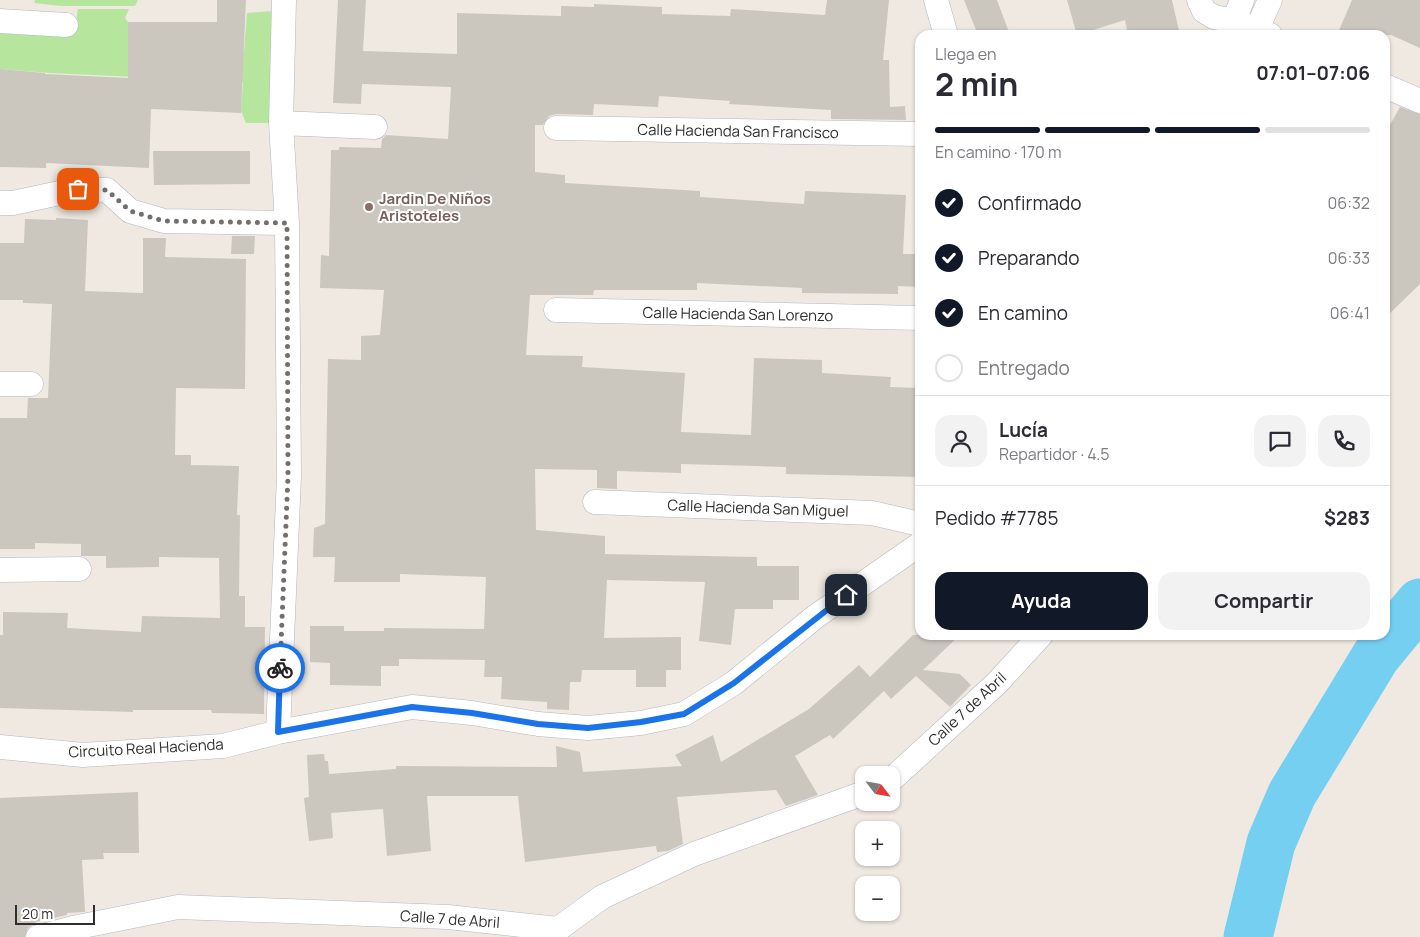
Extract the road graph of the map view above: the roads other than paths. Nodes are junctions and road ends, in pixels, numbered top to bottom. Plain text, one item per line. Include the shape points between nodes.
1 (284, 0) edge
2 (936, 0) edge
3 (1199, 0) edge
4 (1270, 0) edge
5 (1238, 10) edge
6 (0, 21) edge
7 (66, 25) dead end
8 (945, 30) edge
9 (1262, 30) edge
10 (1264, 30) edge
11 (1390, 88) edge
12 (1420, 101) edge
13 (281, 123) junction
14 (374, 127) dead end
15 (556, 128) dead end
16 (915, 134) edge
17 (0, 203) edge
18 (287, 223) junction
19 (556, 310) dead end
20 (915, 318) edge
21 (0, 384) edge
22 (31, 384) dead end
23 (595, 502) dead end
24 (915, 523) edge
25 (915, 548) edge
26 (79, 569) dead end
27 (0, 570) edge
28 (1036, 640) edge
29 (278, 732) junction
30 (0, 747) edge
31 (900, 772) edge
32 (855, 796) edge
33 (38, 937) edge

1 - 13 street
2 - 8 street
3 - 5 street via 1204,11 1214,17
4 - 10 street
5 - 9 street
6 - 7 street
11 - 12 street
13 - 14 street
13 - 18 street
15 - 16 street, Calle Hacienda San Francisco
17 - 18 street via 78,189 107,190 130,211 164,221
18 - 29 street via 288,476
19 - 20 street, Calle Hacienda San Lorenzo
21 - 22 street
23 - 24 street, Calle Hacienda San Miguel via 872,513
25 - 29 street, Circuito Real Hacienda via 815,618 734,683 684,714 588,728 412,707
26 - 27 street
28 - 31 street, Calle 7 de Abril via 996,683
29 - 30 street, Circuito Real Hacienda via 223,746 93,754
32 - 33 street, Calle 7 de Abril via 694,854 602,897 558,929 448,917 178,907

